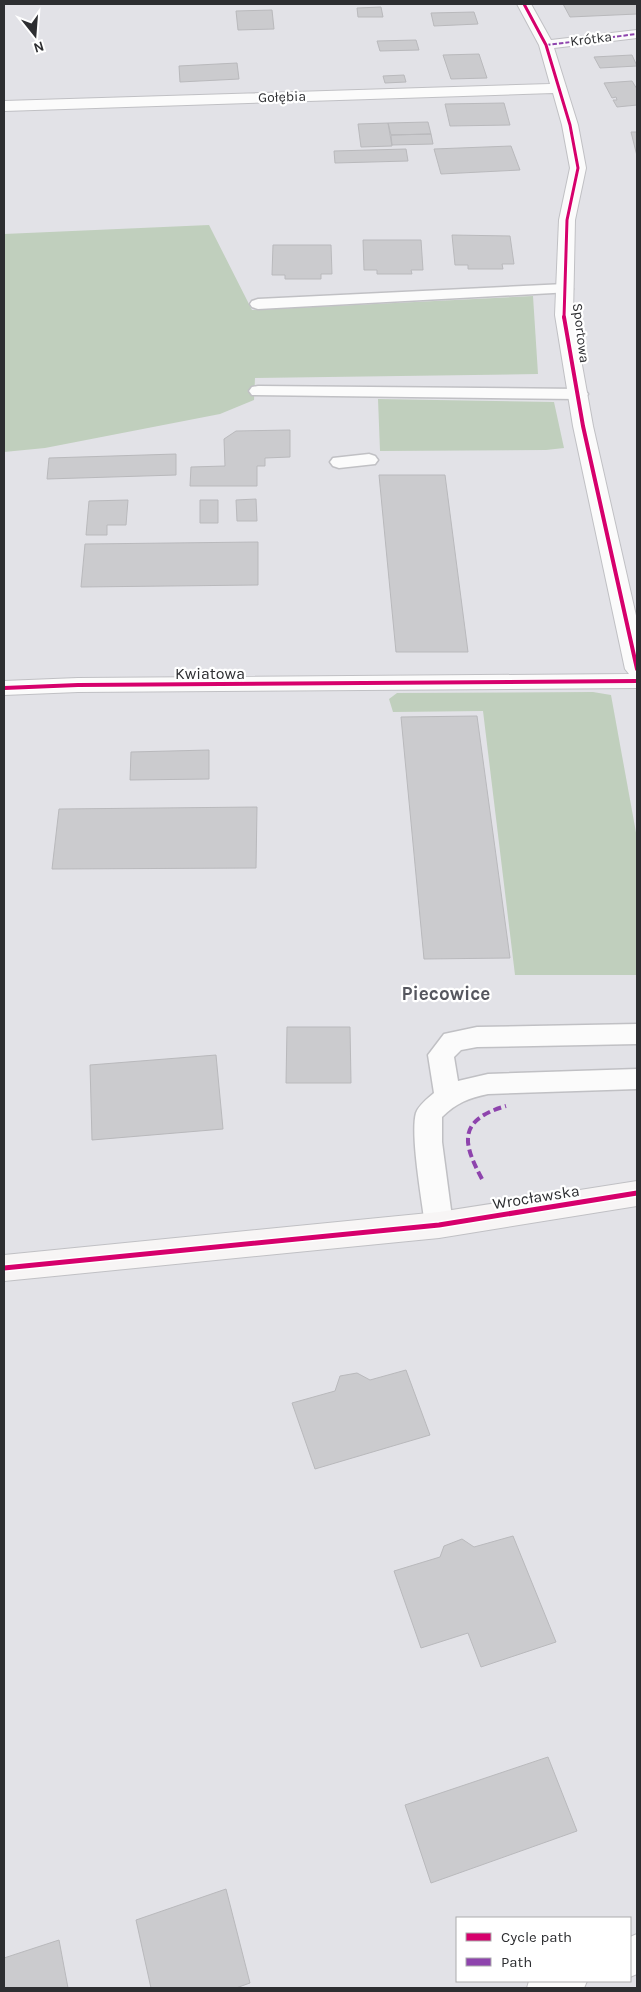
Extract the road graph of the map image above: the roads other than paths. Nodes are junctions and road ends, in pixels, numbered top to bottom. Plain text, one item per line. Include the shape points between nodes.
1 (524, 4) edge
2 (637, 34) edge
3 (546, 45) junction
4 (560, 88) junction
5 (4, 106) edge
6 (565, 290) junction
7 (258, 304) dead end
8 (258, 391) dead end
9 (579, 394) junction
10 (369, 460) dead end
11 (339, 462) dead end
12 (637, 669) edge
13 (637, 682) edge
14 (13, 687) edge
15 (637, 1034) edge
16 (637, 1079) edge
17 (447, 1095) junction
18 (637, 1193) edge
19 (439, 1225) junction
20 (4, 1268) edge
21 (564, 1982) edge
22 (547, 1988) edge

1 - 3 street, Sportowa
2 - 3 street, Krótka
3 - 4 street, Sportowa
4 - 5 street, Gołębia
4 - 6 street, Sportowa via 578,168 567,220
6 - 7 lane
6 - 9 street, Sportowa via 564,315
8 - 9 lane
9 - 12 street, Sportowa via 583,426
10 - 11 lane
13 - 14 street, Kwiatowa
15 - 17 lane via 477,1037 453,1041 441,1055
16 - 17 lane via 488,1084
17 - 19 lane via 429,1114 429,1142
18 - 19 street, Wrocławska
19 - 20 street, Wrocławska
21 - 22 street

